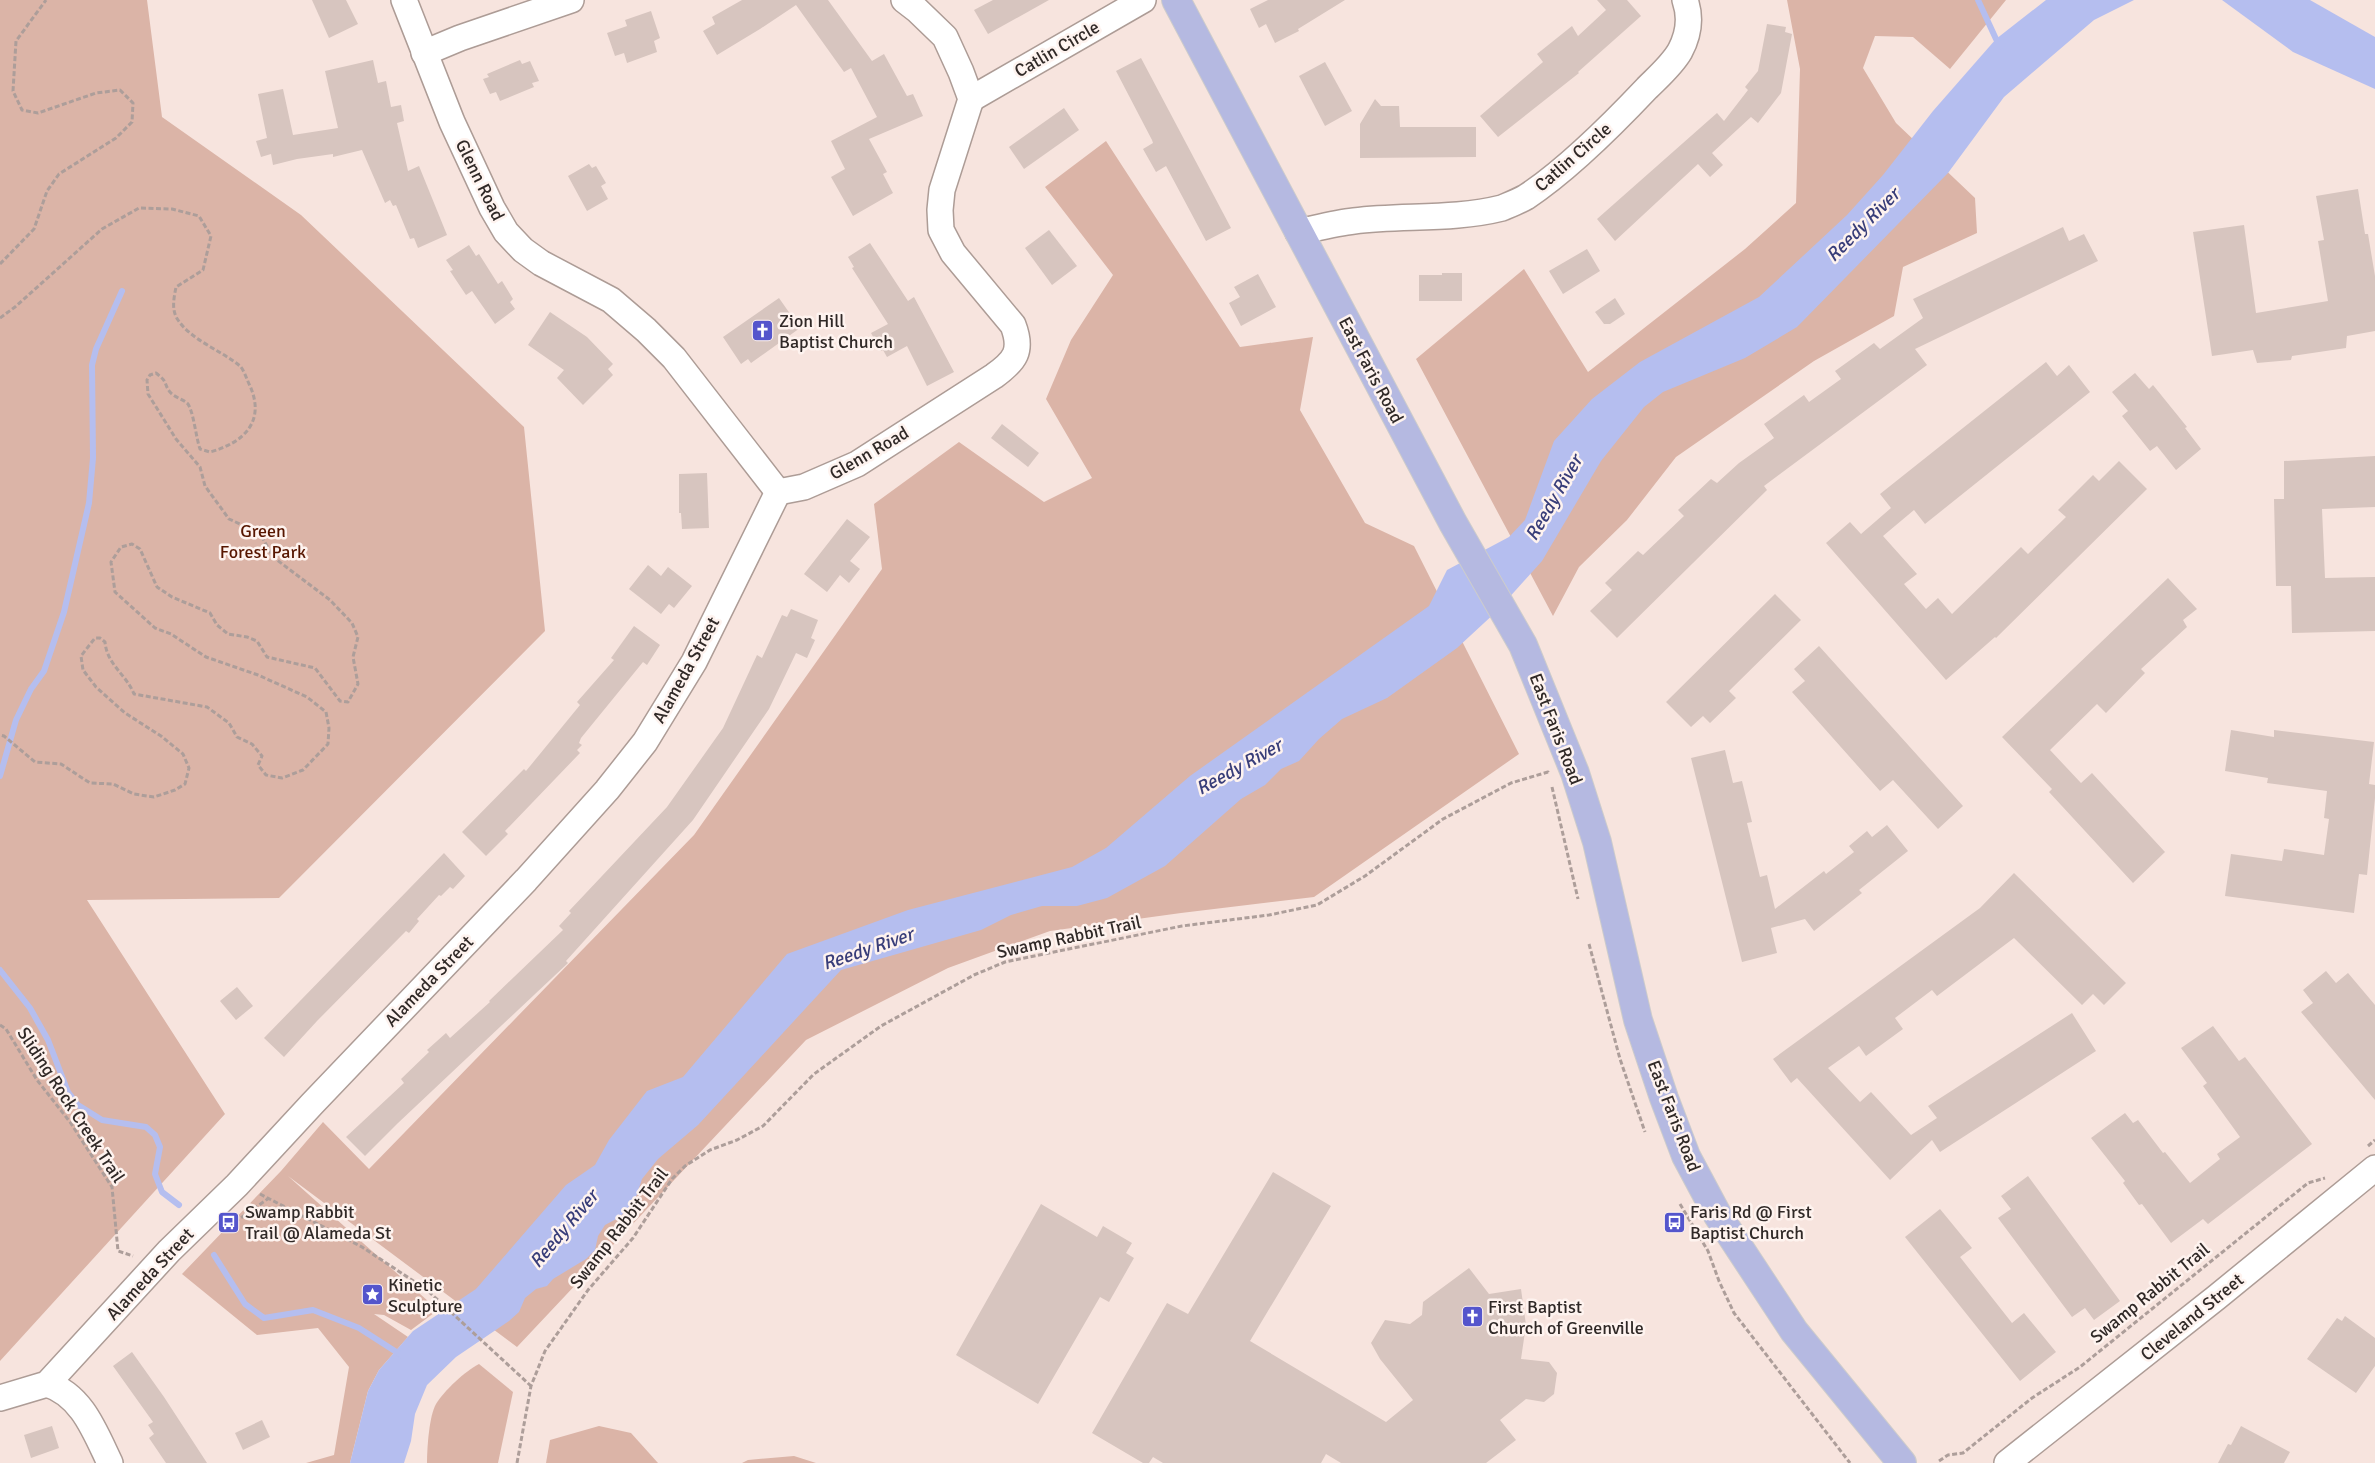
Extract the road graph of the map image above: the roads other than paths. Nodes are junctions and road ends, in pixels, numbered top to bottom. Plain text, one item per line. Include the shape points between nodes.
1 (404, 0) edge
2 (571, 0) edge
3 (904, 0) edge
4 (1143, 0) edge
5 (1176, 0) edge
6 (1685, 0) edge
7 (424, 52) junction
8 (971, 99) junction
9 (1298, 232) junction
10 (778, 492) junction
11 (2368, 1159) edge
12 (46, 1384) junction
13 (0, 1398) edge
14 (110, 1463) edge
15 (1902, 1463) edge
16 (2007, 1463) edge

1 - 7 street, Glenn Road
2 - 7 street
3 - 8 street via 944,37 962,72
4 - 8 street, Catlin Circle
5 - 9 main road, East Faris Road
6 - 9 street, Catlin Circle via 1689,12 1688,32 1680,52 1630,106 1550,180 1524,198 1503,207 1477,212 1354,221
7 - 10 street, Glenn Road via 452,122 506,232 540,263 611,300 646,330 674,358
8 - 10 street, Glenn Road via 942,190 941,230 953,253 1013,325 1018,346 1016,356 994,376 857,464 804,487
9 - 15 main road, East Faris Road via 1453,523 1523,645 1557,727 1597,842 1638,1020 1686,1156 1717,1214 1794,1331
10 - 12 street, Alameda Street via 694,662 634,756 607,790
11 - 16 street, Cleveland Street via 2217,1297
12 - 13 street
12 - 14 street via 57,1387 72,1398 88,1417

